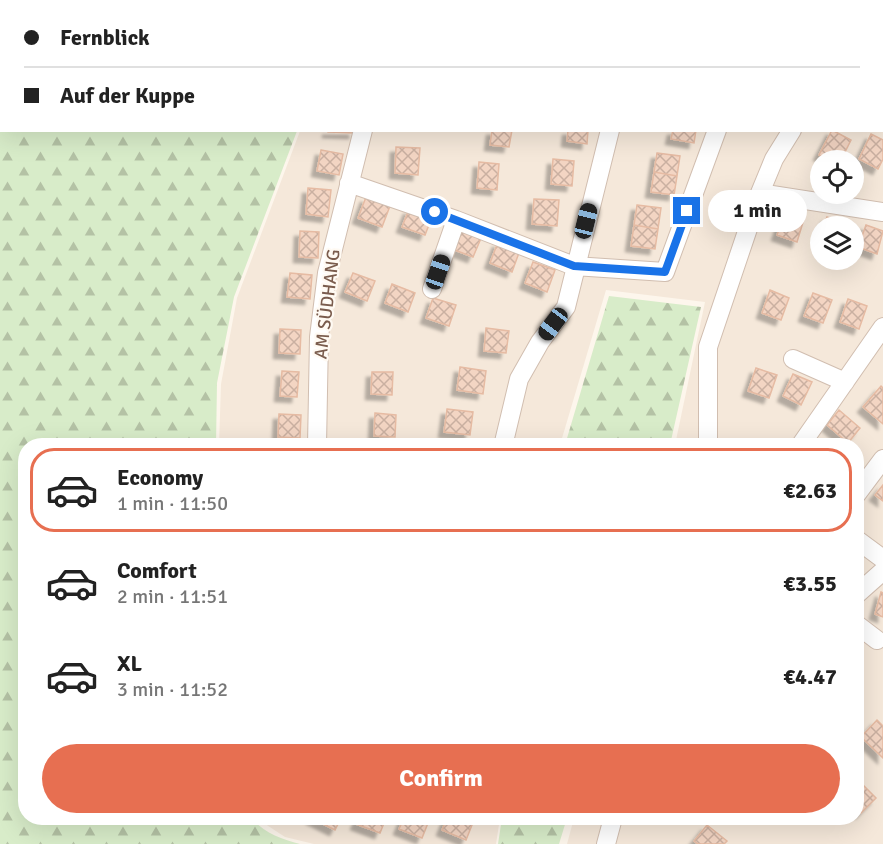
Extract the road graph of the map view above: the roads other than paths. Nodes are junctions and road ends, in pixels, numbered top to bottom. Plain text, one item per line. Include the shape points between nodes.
1 (362, 132) edge
2 (609, 132) edge
3 (716, 132) edge
4 (791, 132) edge
5 (349, 183) junction
6 (760, 193) junction
7 (883, 212) edge
8 (456, 220) junction
9 (574, 266) junction
10 (432, 289) dead end
11 (883, 327) edge
12 (793, 359) dead end
13 (845, 382) junction
14 (317, 438) edge
15 (505, 438) edge
16 (708, 438) edge
17 (806, 438) edge
18 (883, 459) edge
19 (864, 484) edge
20 (864, 545) edge
21 (883, 559) edge
22 (883, 571) edge
23 (864, 588) edge
24 (864, 630) edge
25 (877, 640) dead end
26 (611, 825) edge
27 (606, 844) edge

1 - 5 street, AM SÜDHANG
2 - 9 street
3 - 9 street via 665,272
4 - 6 street
5 - 8 street
5 - 14 street, AM SÜDHANG via 326,284 319,337
6 - 7 street
6 - 16 street via 708,347
8 - 9 street
8 - 10 street
9 - 15 street via 566,307 519,379
11 - 13 street
12 - 13 street
13 - 17 street
18 - 19 street
20 - 21 street
22 - 23 street
24 - 25 street
26 - 27 street

